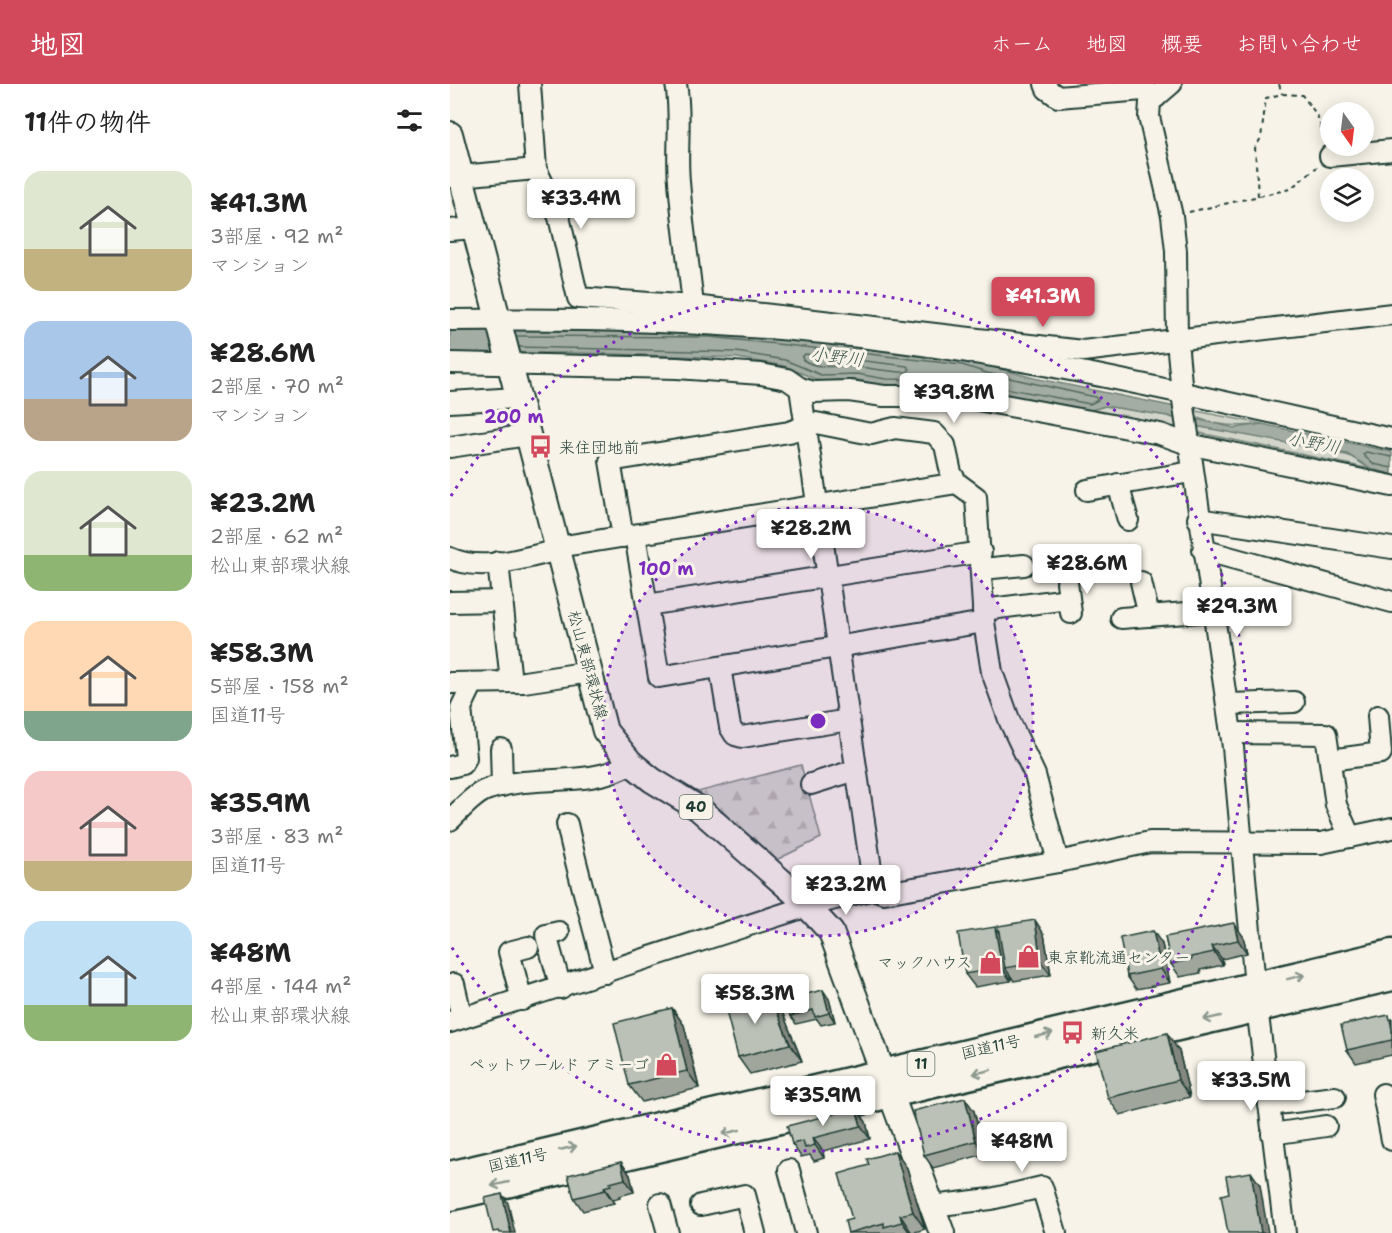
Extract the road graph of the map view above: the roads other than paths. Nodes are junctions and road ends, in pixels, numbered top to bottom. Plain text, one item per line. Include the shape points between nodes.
1 (530, 84) edge
2 (676, 84) edge
3 (1045, 84) edge
4 (1171, 84) edge
5 (1156, 97) junction
6 (450, 134) edge
7 (1392, 150) edge
8 (1374, 152) edge
9 (536, 170) junction
10 (455, 176) edge
11 (474, 228) junction
12 (450, 230) edge
13 (693, 306) junction
14 (1392, 314) edge
15 (450, 320) edge
16 (498, 321) junction
17 (1177, 341) junction
18 (508, 361) junction
19 (450, 363) edge
20 (800, 388) junction
21 (1182, 397) junction
22 (517, 398) junction
23 (450, 402) edge
24 (805, 425) junction
25 (527, 435) junction
26 (1392, 439) edge
27 (1187, 441) junction
28 (450, 447) edge
29 (1191, 472) junction
30 (957, 483) junction
31 (1118, 484) junction
32 (1392, 486) edge
33 (1087, 490) dead end
34 (817, 506) junction
35 (1198, 519) junction
36 (1128, 520) dead end
37 (629, 536) junction
38 (1392, 548) edge
39 (558, 549) junction
40 (1203, 550) junction
41 (450, 558) edge
42 (982, 560) junction
43 (498, 562) junction
44 (1024, 565) dead end
45 (828, 577) junction
46 (1141, 582) dead end
47 (1069, 598) dead end
48 (503, 601) junction
49 (450, 602) edge
50 (1392, 602) edge
51 (647, 606) junction
52 (1213, 611) junction
53 (984, 616) junction
54 (1149, 616) junction
55 (1121, 618) dead end
56 (838, 648) junction
57 (720, 667) junction
58 (590, 672) junction
59 (512, 682) junction
60 (450, 683) edge
61 (473, 683) junction
62 (1294, 702) dead end
63 (1227, 704) junction
64 (849, 720) junction
65 (1383, 724) edge
66 (1231, 733) junction
67 (501, 749) dead end
68 (1330, 760) junction
69 (631, 763) junction
70 (450, 767) edge
71 (856, 770) junction
72 (811, 784) dead end
73 (502, 786) junction
74 (450, 820) edge
75 (567, 824) dead end
76 (1392, 828) edge
77 (1350, 837) junction
78 (1243, 842) junction
79 (1058, 862) junction
80 (874, 889) junction
81 (808, 906) junction
82 (559, 932) dead end
83 (528, 947) dead end
84 (1392, 954) edge
85 (606, 973) junction
86 (1392, 976) edge
87 (454, 984) dead end
88 (561, 988) junction
89 (1256, 997) junction
90 (522, 1000) junction
91 (456, 1020) edge
92 (886, 1083) junction
93 (1383, 1094) dead end
94 (1335, 1097) dead end
95 (1269, 1105) junction
96 (1326, 1126) dead end
97 (1391, 1128) edge
98 (1272, 1134) junction
99 (789, 1170) dead end
100 (450, 1176) edge
101 (450, 1196) edge
102 (660, 1204) dead end
103 (701, 1205) dead end
104 (933, 1206) junction
105 (668, 1233) edge
106 (755, 1233) edge
107 (806, 1233) edge
108 (942, 1233) edge
109 (1056, 1233) edge
110 (1285, 1233) edge

1 - 9 street
2 - 13 street via 680,111 679,181
3 - 5 street via 1058,97 1143,90
4 - 5 street
5 - 17 street via 1150,102 1149,117 1172,216
6 - 10 main road, 松山東部環状線 / 40
7 - 8 street
9 - 10 street
9 - 13 street via 559,217 578,298
10 - 11 main road, 松山東部環状線 / 40
11 - 12 street
11 - 16 main road, 松山東部環状線 / 40
13 - 17 street via 1083,351
14 - 17 street
15 - 16 street
16 - 18 main road, 松山東部環状線 / 40
16 - 21 street via 701,323 852,336 981,354
17 - 21 street
18 - 19 street
18 - 20 street via 761,374 787,379
18 - 22 main road, 松山東部環状線 / 40
20 - 24 street
20 - 27 street via 884,396 956,396
21 - 26 street
21 - 27 street
22 - 23 street
22 - 25 main road, 松山東部環状線 / 40
24 - 30 street via 816,423 871,434 895,428 934,433 945,445
24 - 34 street
24 - 37 street via 789,432 610,461
25 - 28 street
25 - 39 main road, 松山東部環状線 / 40
27 - 29 street
27 - 32 street
29 - 31 street
29 - 35 street
30 - 34 street
30 - 42 street via 976,497
31 - 33 street
31 - 36 street
34 - 37 street
34 - 45 street
35 - 38 street
35 - 40 street
37 - 39 street
37 - 51 street
39 - 43 street
39 - 58 main road, 松山東部環状線 / 40
40 - 50 street
40 - 52 street
41 - 43 street via 465,563
42 - 44 street
42 - 45 street
42 - 53 street
43 - 48 street
45 - 51 street
45 - 56 street
46 - 54 street
47 - 53 street
48 - 49 street
48 - 59 street
51 - 57 street via 659,677
52 - 54 street
52 - 63 street
53 - 56 street
53 - 79 street via 992,672 1035,775
54 - 55 street
56 - 57 street
56 - 64 street
57 - 64 street via 730,727 735,735
58 - 59 street
58 - 69 main road, 松山東部環状線 / 40 via 605,731
59 - 61 street
60 - 61 street
61 - 70 street via 461,708 466,758 462,764
62 - 63 street
63 - 66 street
64 - 71 street
65 - 68 street via 1381,753
66 - 68 street via 1326,734
66 - 78 street
67 - 73 street
68 - 77 street via 1336,805
69 - 73 street via 615,772
69 - 81 main road, 松山東部環状線 / 40 via 698,808
71 - 72 street
71 - 80 street
73 - 74 street via 483,791
75 - 85 street
76 - 77 street
77 - 78 street via 1321,843
78 - 79 street via 1150,842
78 - 89 street
79 - 80 street via 884,892
80 - 81 street
81 - 85 street
81 - 92 main road, 松山東部環状線 / 40 via 831,932
82 - 88 street via 546,936
83 - 90 street via 509,951
89 -> 84 highway, 国道11号 / 11
85 - 88 street
86 - 89 highway, 国道11号 / 11
87 - 91 street
88 - 90 street
89 - 92 highway, 国道11号 / 11
89 - 95 street
90 - 91 street
100 -> 92 highway, 国道11号 / 11
92 -> 101 highway, 国道11号 / 11
92 - 104 main road, 松山東部環状線 / 40
93 - 97 street
94 - 95 street
95 - 98 street
96 - 98 street
98 - 110 street
99 - 107 street
102 - 105 street
103 - 106 street via 745,1196
104 - 108 main road, 松山東部環状線 / 40
104 - 109 street via 992,1199 1042,1187

